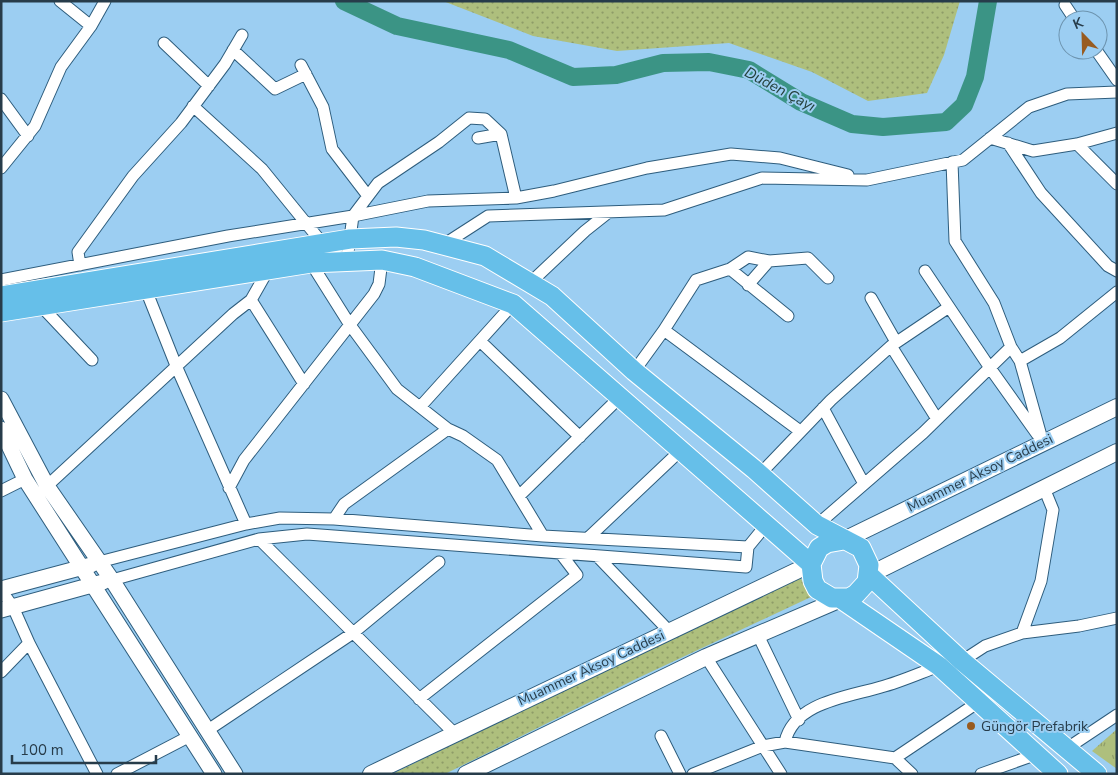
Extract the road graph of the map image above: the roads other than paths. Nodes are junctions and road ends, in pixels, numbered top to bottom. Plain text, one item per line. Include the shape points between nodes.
1 (60, 1) edge
2 (105, 1) edge
3 (1065, 5) dead end
4 (1069, 10) edge
5 (91, 26) junction
6 (242, 35) dead end
7 (164, 43) dead end
8 (233, 50) junction
9 (1103, 60) edge
10 (1117, 80) edge
11 (209, 86) junction
12 (1117, 92) edge
13 (1, 99) edge
14 (194, 106) junction
15 (1117, 133) edge
16 (501, 134) junction
17 (28, 136) junction
18 (478, 138) dead end
19 (990, 138) junction
20 (1008, 143) junction
21 (1077, 144) junction
22 (952, 162) junction
23 (1, 168) edge
24 (867, 180) junction
25 (1117, 184) edge
26 (368, 196) junction
27 (516, 198) junction
28 (609, 212) junction
29 (353, 216) junction
30 (307, 224) junction
31 (350, 239) junction
32 (323, 244) junction
33 (443, 244) junction
34 (348, 260) junction
35 (382, 260) junction
36 (769, 261) junction
37 (311, 263) junction
38 (80, 265) junction
39 (730, 269) junction
40 (268, 270) junction
41 (924, 271) dead end
42 (1117, 271) edge
43 (828, 278) dead end
44 (1, 280) edge
45 (530, 283) junction
46 (748, 285) junction
47 (146, 290) junction
48 (1117, 292) edge
49 (1, 296) edge
50 (871, 298) dead end
51 (251, 300) junction
52 (513, 304) junction
53 (42, 307) junction
54 (949, 307) junction
55 (1, 312) edge
56 (788, 316) dead end
57 (350, 325) junction
58 (664, 330) junction
59 (480, 341) junction
60 (894, 344) junction
61 (1012, 347) junction
62 (92, 360) dead end
63 (1020, 361) junction
64 (177, 368) junction
65 (990, 368) junction
66 (635, 370) junction
67 (304, 384) junction
68 (619, 398) junction
69 (1, 399) edge
70 (420, 407) junction
71 (1117, 407) edge
72 (823, 408) junction
73 (937, 419) junction
74 (1, 429) edge
75 (448, 429) junction
76 (800, 431) junction
77 (580, 436) junction
78 (1042, 442) junction
79 (680, 451) junction
80 (1116, 454) edge
81 (760, 474) junction
82 (25, 479) junction
83 (864, 484) junction
84 (47, 486) junction
85 (229, 488) junction
86 (1044, 488) junction
87 (1, 491) edge
88 (519, 496) junction
89 (334, 519) junction
90 (246, 524) junction
91 (766, 525) junction
92 (817, 525) junction
93 (543, 536) junction
94 (588, 538) junction
95 (259, 539) junction
96 (844, 540) junction
97 (748, 547) junction
98 (561, 554) junction
99 (597, 556) junction
100 (99, 562) junction
101 (439, 562) dead end
102 (811, 564) junction
103 (83, 567) junction
104 (869, 575) junction
105 (112, 580) junction
106 (94, 585) junction
107 (1, 590) edge
108 (841, 599) junction
109 (7, 609) edge
110 (1117, 618) edge
111 (669, 631) junction
112 (353, 633) junction
113 (757, 633) junction
114 (1022, 633) junction
115 (28, 643) junction
116 (706, 657) junction
117 (962, 661) junction
118 (939, 666) junction
119 (1, 672) edge
120 (419, 699) junction
121 (980, 701) junction
122 (1117, 715) edge
123 (800, 720) junction
124 (208, 730) junction
125 (454, 733) junction
126 (190, 736) junction
127 (661, 736) dead end
128 (785, 742) junction
129 (763, 746) junction
130 (1066, 749) junction
131 (1038, 754) junction
132 (895, 758) junction
133 (477, 771) edge
134 (1054, 772) edge
135 (988, 773) edge
136 (97, 774) edge
137 (117, 774) edge
138 (214, 774) edge
139 (235, 774) edge
140 (371, 774) edge
141 (680, 774) edge
142 (693, 774) edge
143 (781, 774) edge
144 (912, 774) edge
145 (1097, 774) edge

1 - 5 street
2 - 5 street
3 - 4 street
5 - 17 street via 61,68
6 - 8 street
7 - 11 street
8 - 11 street
8 - 26 street via 275,90 303,70 323,107 332,149
9 - 10 street
11 - 14 street
12 - 19 street via 1067,94 1029,107
13 - 17 street
14 - 30 street via 262,169
14 - 38 street via 133,176 78,252
15 - 21 street
16 - 18 street
16 - 26 street via 485,119 469,118 378,182
16 - 27 street
17 - 23 street
19 - 20 street
19 - 22 street via 963,160
20 - 21 street via 1033,151
20 - 42 street via 1042,193 1108,266
21 - 25 street
22 - 24 street
22 - 61 street via 955,241 994,303
24 - 27 street via 780,158 731,154 647,168
24 - 28 street via 762,178 664,210
26 - 29 street
27 - 29 street via 428,201
28 - 33 street via 488,216
28 - 45 street
29 - 30 street
29 - 31 street
30 - 32 street
30 - 38 street
31 - 32 main road
31 - 33 main road via 396,237
31 - 34 street
32 - 49 main road
33 - 45 main road via 485,256
34 - 35 main road
34 - 37 main road
35 - 52 main road via 415,267
35 - 57 street via 377,289
36 - 39 street via 748,257
36 - 43 street via 808,258
36 - 46 street
37 - 40 main road
37 - 57 street
38 - 44 street
39 - 46 street
39 - 58 street via 696,280
40 - 47 main road
40 - 51 street
41 - 54 street
45 - 66 main road via 552,296
46 - 56 street
47 - 53 main road
47 - 64 street
48 - 63 street via 1060,338
50 - 60 street
51 - 64 street via 232,314
51 - 67 street
52 - 59 street
52 - 68 main road
53 - 55 main road
53 - 62 street
54 - 60 street
54 - 65 street
57 - 67 street
57 - 70 street via 397,389
58 - 66 street
58 - 76 street
59 - 70 street
59 - 77 street
60 - 72 street
60 - 73 street
61 - 63 street
61 - 65 street
63 - 78 street
64 - 84 street
64 - 85 street
65 - 73 street
65 - 78 street
66 - 81 main road
67 - 85 street via 244,460
68 - 77 street
68 - 79 main road
69 - 84 street
70 - 75 street
71 - 78 main road, Muammer Aksoy Caddesi
72 - 76 street
72 - 83 street
73 - 83 street
74 - 82 street
75 - 88 street via 497,460
75 - 89 street via 344,504
76 - 81 street
77 - 88 street
78 - 96 main road, Muammer Aksoy Caddesi
79 - 91 main road
79 - 94 street
80 - 86 main road
81 - 92 main road
82 - 87 street
82 - 103 street
83 - 92 street
84 - 100 street
85 - 90 street
86 - 104 main road
86 - 114 street via 1053,510 1041,581
88 - 93 street
89 - 90 street via 280,518
89 - 93 street
90 - 100 street
91 - 97 street
91 - 102 main road
92 - 96 main road
93 - 94 street
94 - 97 street
95 - 98 street via 307,534
95 - 105 street
95 - 112 street
96 - 102 main road via 819,548
96 - 104 main road via 861,548 869,565
97 - 99 street via 746,567
98 - 99 street
98 - 120 street via 577,575
99 - 111 street
100 - 103 street
100 - 105 street
101 - 112 street
102 - 108 main road via 813,581 818,589 832,598
102 - 111 main road, Muammer Aksoy Caddesi
103 - 106 street
103 - 107 street
104 - 108 main road via 856,594
104 - 117 main road
105 - 106 street
105 - 124 street
106 - 109 street
106 - 126 street
107 - 109 street
108 - 113 main road
108 - 118 main road
109 - 115 street
110 - 114 street
111 - 125 main road, Muammer Aksoy Caddesi
112 - 120 street
112 - 124 street
113 - 116 main road
113 - 123 street
114 - 117 street via 985,646
115 - 119 street
115 - 136 street
116 - 129 street
116 - 133 main road
117 - 130 main road
118 - 121 main road
118 - 123 street via 881,687 832,699
120 - 125 street
121 - 131 main road
121 - 132 street
122 - 130 street
123 - 128 street via 788,731
124 - 139 street
125 - 140 main road, Muammer Aksoy Caddesi
126 - 137 street
126 - 138 street
127 - 141 street
128 - 129 street
128 - 132 street
129 - 142 street
129 - 143 street
130 - 145 main road
131 - 134 main road
131 - 135 street
132 - 144 street

